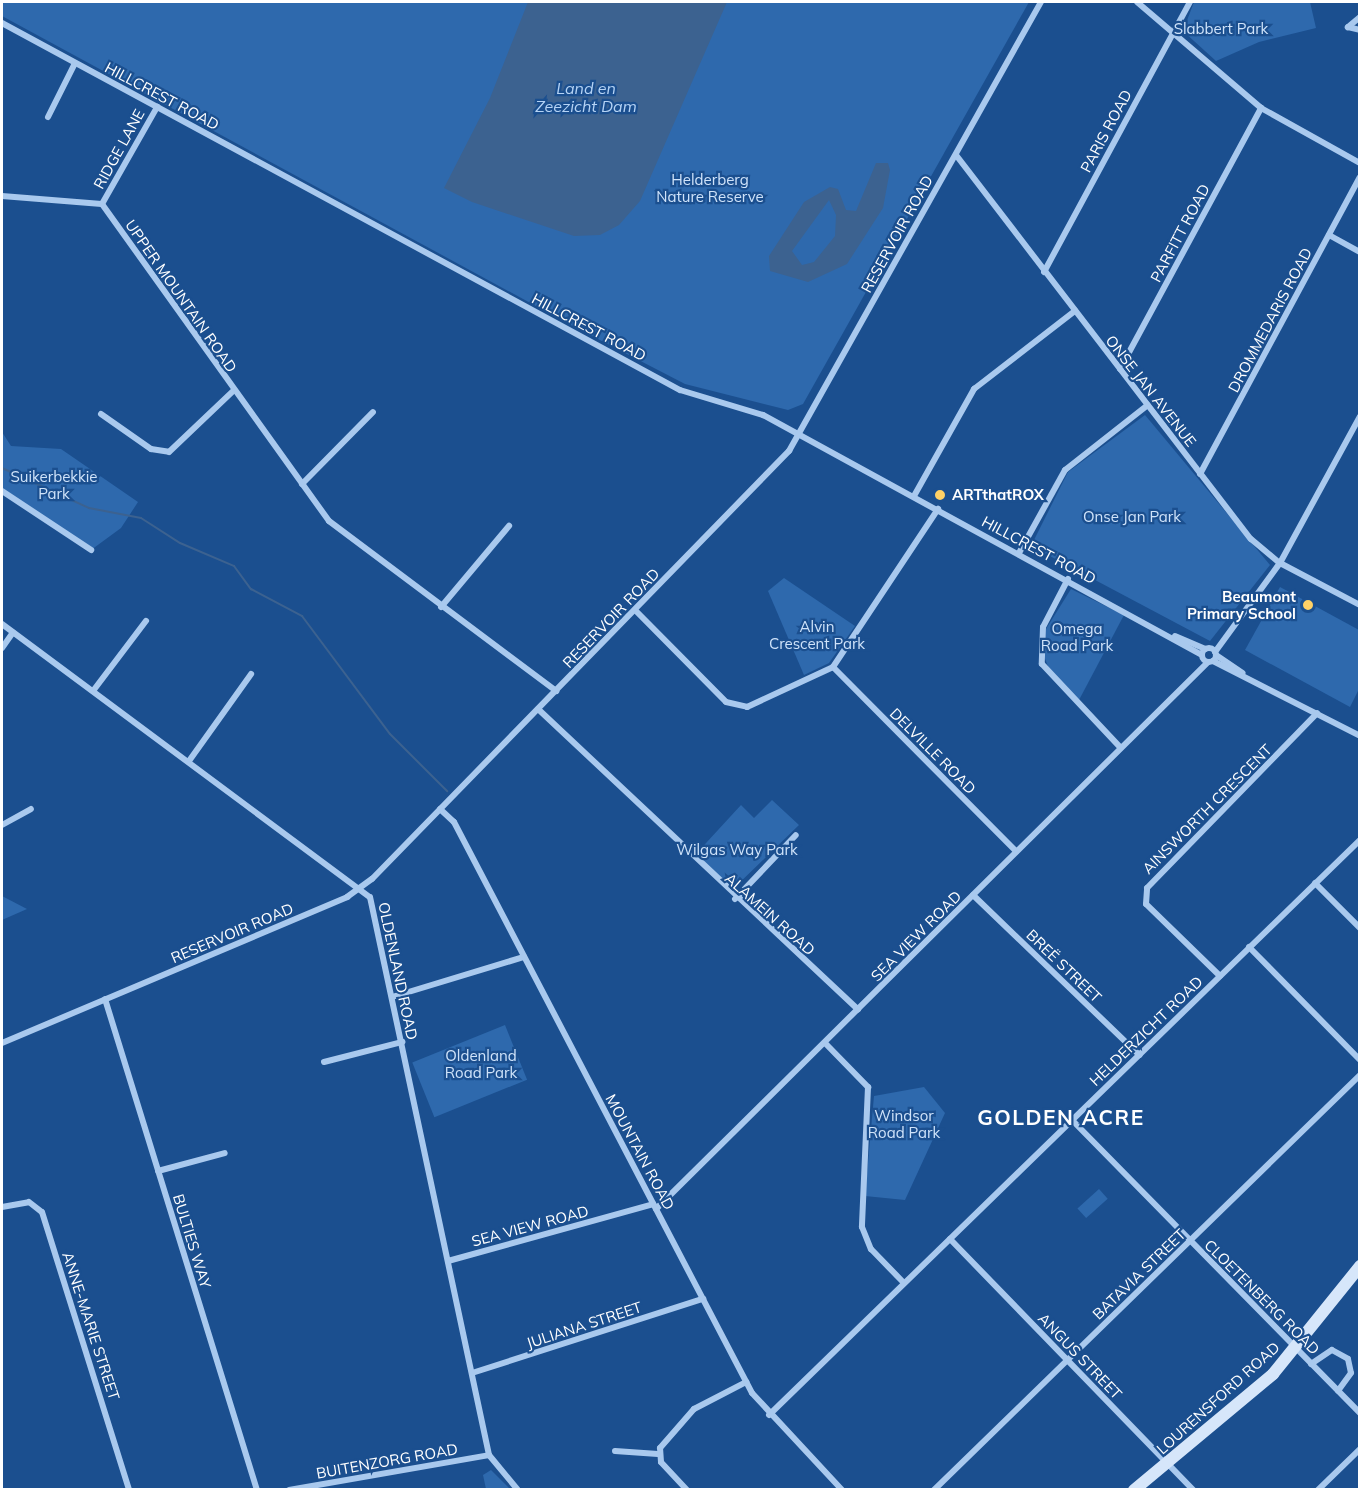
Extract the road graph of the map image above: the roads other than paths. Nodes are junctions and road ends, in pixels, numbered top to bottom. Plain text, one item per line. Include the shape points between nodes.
1 (1041, 2) edge
2 (1137, 2) edge
3 (1190, 2) edge
4 (1359, 17) edge
5 (2, 23) edge
6 (1359, 30) edge
7 (1173, 32) junction
8 (75, 63) junction
9 (157, 107) junction
10 (1261, 108) junction
11 (48, 117) dead end
12 (956, 155) junction
13 (1359, 163) edge
14 (1359, 177) edge
15 (2, 196) edge
16 (102, 204) junction
17 (1329, 236) junction
18 (1359, 252) edge
19 (1044, 272) junction
20 (1075, 311) junction
21 (1120, 369) junction
22 (233, 391) junction
23 (1148, 405) junction
24 (373, 412) dead end
25 (101, 414) dead end
26 (1359, 416) edge
27 (799, 434) junction
28 (1200, 474) junction
29 (302, 484) junction
30 (2, 490) edge
31 (914, 496) junction
32 (938, 509) junction
33 (509, 526) dead end
34 (91, 550) dead end
35 (1019, 553) junction
36 (1280, 563) junction
37 (1068, 579) junction
38 (1359, 605) edge
39 (441, 608) junction
40 (635, 610) junction
41 (146, 621) dead end
42 (2, 624) edge
43 (13, 632) junction
44 (2, 648) edge
45 (1209, 655) junction
46 (833, 667) junction
47 (250, 674) dead end
48 (93, 691) junction
49 (556, 691) junction
50 (538, 709) junction
51 (1317, 713) junction
52 (1359, 736) edge
53 (1120, 747) junction
54 (189, 761) junction
55 (31, 809) dead end
56 (440, 809) junction
57 (2, 825) edge
58 (796, 834) dead end
59 (1359, 840) edge
60 (1016, 851) junction
61 (1315, 883) junction
62 (360, 888) junction
63 (973, 895) junction
64 (735, 899) junction
65 (1359, 928) edge
66 (1249, 947) junction
67 (524, 957) junction
68 (1220, 976) junction
69 (392, 997) junction
70 (105, 999) junction
71 (858, 1010) junction
72 (402, 1042) junction
73 (2, 1043) edge
74 (825, 1043) junction
75 (1139, 1055) junction
76 (1359, 1060) edge
77 (324, 1062) dead end
78 (1359, 1075) edge
79 (1072, 1120) junction
80 (225, 1153) dead end
81 (158, 1171) junction
82 (654, 1206) junction
83 (2, 1207) edge
84 (950, 1239) junction
85 (1189, 1241) junction
86 (448, 1261) junction
87 (1359, 1266) edge
88 (904, 1283) junction
89 (703, 1299) junction
90 (1296, 1349) junction
91 (1067, 1360) junction
92 (1311, 1364) junction
93 (472, 1373) junction
94 (746, 1382) junction
95 (1338, 1391) junction
96 (1359, 1413) edge
97 (769, 1415) junction
98 (1359, 1449) edge
99 (615, 1451) dead end
100 (658, 1454) junction
101 (489, 1455) junction
102 (1168, 1464) junction
103 (129, 1490) edge
104 (257, 1490) edge
105 (289, 1490) edge
106 (518, 1490) edge
107 (687, 1490) edge
108 (842, 1490) edge
109 (934, 1490) edge
110 (1134, 1490) edge
111 (1193, 1490) edge
112 (1318, 1490) edge

1 - 12 street, RESERVOIR ROAD
2 - 7 street
3 - 7 street, PARIS ROAD
4 - 6 street via 1348,27
5 - 8 street, HILLCREST ROAD
7 - 10 street
7 - 19 street, PARIS ROAD
8 - 9 street, HILLCREST ROAD
8 - 11 street
9 - 16 street, RIDGE LANE
9 - 27 street, HILLCREST ROAD via 680,390 755,411
10 - 13 street
10 - 21 street, PARFITT ROAD
12 - 19 street, ONSE JAN AVENUE
12 - 27 street, RESERVOIR ROAD
14 - 17 street, DROMMEDARIS ROAD
15 - 16 street
16 - 22 street, UPPER MOUNTAIN ROAD
17 - 18 street
17 - 28 street, DROMMEDARIS ROAD
19 - 20 street, ONSE JAN AVENUE
20 - 21 street, ONSE JAN AVENUE
20 - 31 street via 974,389
21 - 23 street, ONSE JAN AVENUE
22 - 25 street via 169,452 151,449
22 - 29 street, UPPER MOUNTAIN ROAD
23 - 28 street, ONSE JAN AVENUE
23 - 35 street via 1065,470
24 - 29 street via 348,444
26 - 36 street, SEA VIEW ROAD
27 - 31 street, HILLCREST ROAD
27 - 40 street, RESERVOIR ROAD via 778,463
28 - 36 street, ONSE JAN AVENUE via 1251,539
29 - 39 street, UPPER MOUNTAIN ROAD via 336,528
30 - 34 street
31 - 32 street, HILLCREST ROAD
32 - 35 street, HILLCREST ROAD
32 - 46 street
33 - 39 street
35 - 37 street, HILLCREST ROAD
36 - 38 street, ONSE JAN AVENUE
36 - 45 street, SEA VIEW ROAD
37 - 45 street, HILLCREST ROAD
37 - 53 street via 1040,634 1042,664
39 - 49 street, UPPER MOUNTAIN ROAD
40 - 46 street via 736,708
40 - 49 street, RESERVOIR ROAD
41 - 48 street
42 - 43 street, OLDENLAND ROAD
43 - 44 street
43 - 48 street, OLDENLAND ROAD
45 - 51 street, HILLCREST ROAD
45 - 53 street, SEA VIEW ROAD
46 - 60 street, DELVILLE ROAD
47 - 54 street
48 - 54 street, OLDENLAND ROAD
49 - 50 street, RESERVOIR ROAD
50 - 56 street, RESERVOIR ROAD
50 - 64 street, ALAMEIN ROAD
51 - 52 street, HILLCREST ROAD
51 - 68 street, AINSWORTH CRESCENT via 1147,888 1146,904
53 - 60 street, SEA VIEW ROAD
54 - 62 street, OLDENLAND ROAD
55 - 57 street
56 - 62 street, RESERVOIR ROAD
56 - 67 street, MOUNTAIN ROAD via 454,822
58 - 64 street
59 - 61 street, HELDERZICHT ROAD
60 - 63 street, SEA VIEW ROAD
61 - 65 street
61 - 66 street, HELDERZICHT ROAD
62 - 69 street, OLDENLAND ROAD via 372,903
62 - 70 street, RESERVOIR ROAD
63 - 71 street, SEA VIEW ROAD
63 - 75 street, BREË STREET
64 - 71 street, ALAMEIN ROAD
66 - 68 street, HELDERZICHT ROAD
66 - 76 street
67 - 69 street
67 - 82 street, MOUNTAIN ROAD
68 - 75 street, HELDERZICHT ROAD
69 - 72 street, OLDENLAND ROAD
70 - 73 street, RESERVOIR ROAD
70 - 81 street, BULTIES WAY
71 - 74 street, SEA VIEW ROAD
72 - 77 street
72 - 86 street, OLDENLAND ROAD
74 - 82 street, SEA VIEW ROAD
74 - 88 street via 869,1091 862,1227 872,1249
75 - 79 street, HELDERZICHT ROAD
78 - 85 street, BATAVIA STREET
79 - 84 street, HELDERZICHT ROAD
79 - 85 street, CLOETENBERG ROAD
80 - 81 street
81 - 104 street, BULTIES WAY
82 - 86 street, SEA VIEW ROAD
82 - 89 street, MOUNTAIN ROAD
83 - 103 street, ANNE-MARIE STREET via 29,1202 42,1212
84 - 88 street, HELDERZICHT ROAD
84 - 91 street, ANGUS STREET
85 - 90 street, CLOETENBERG ROAD
85 - 91 street, BATAVIA STREET
86 - 93 street, OLDENLAND ROAD
87 - 90 street, LOURENSFORD ROAD
88 - 97 street, HELDERZICHT ROAD
89 - 93 street, JULIANA STREET
89 - 94 street, MOUNTAIN ROAD
90 - 92 street, CLOETENBERG ROAD
90 - 102 street, LOURENSFORD ROAD
91 - 102 street, ANGUS STREET
91 - 109 street, BATAVIA STREET
92 - 95 street, CLOETENBERG ROAD
92 - 95 street via 1332,1350 1348,1359 1351,1373
93 - 101 street, OLDENLAND ROAD
94 - 97 street, MOUNTAIN ROAD
94 - 100 street via 694,1409
95 - 96 street, CLOETENBERG ROAD
97 - 108 street, MOUNTAIN ROAD
98 - 112 street
99 - 100 street
100 - 107 street
101 - 105 street, BUITENZORG ROAD
101 - 106 street, OLDENLAND ROAD
102 - 110 street, LOURENSFORD ROAD
102 - 111 street, ANGUS STREET

